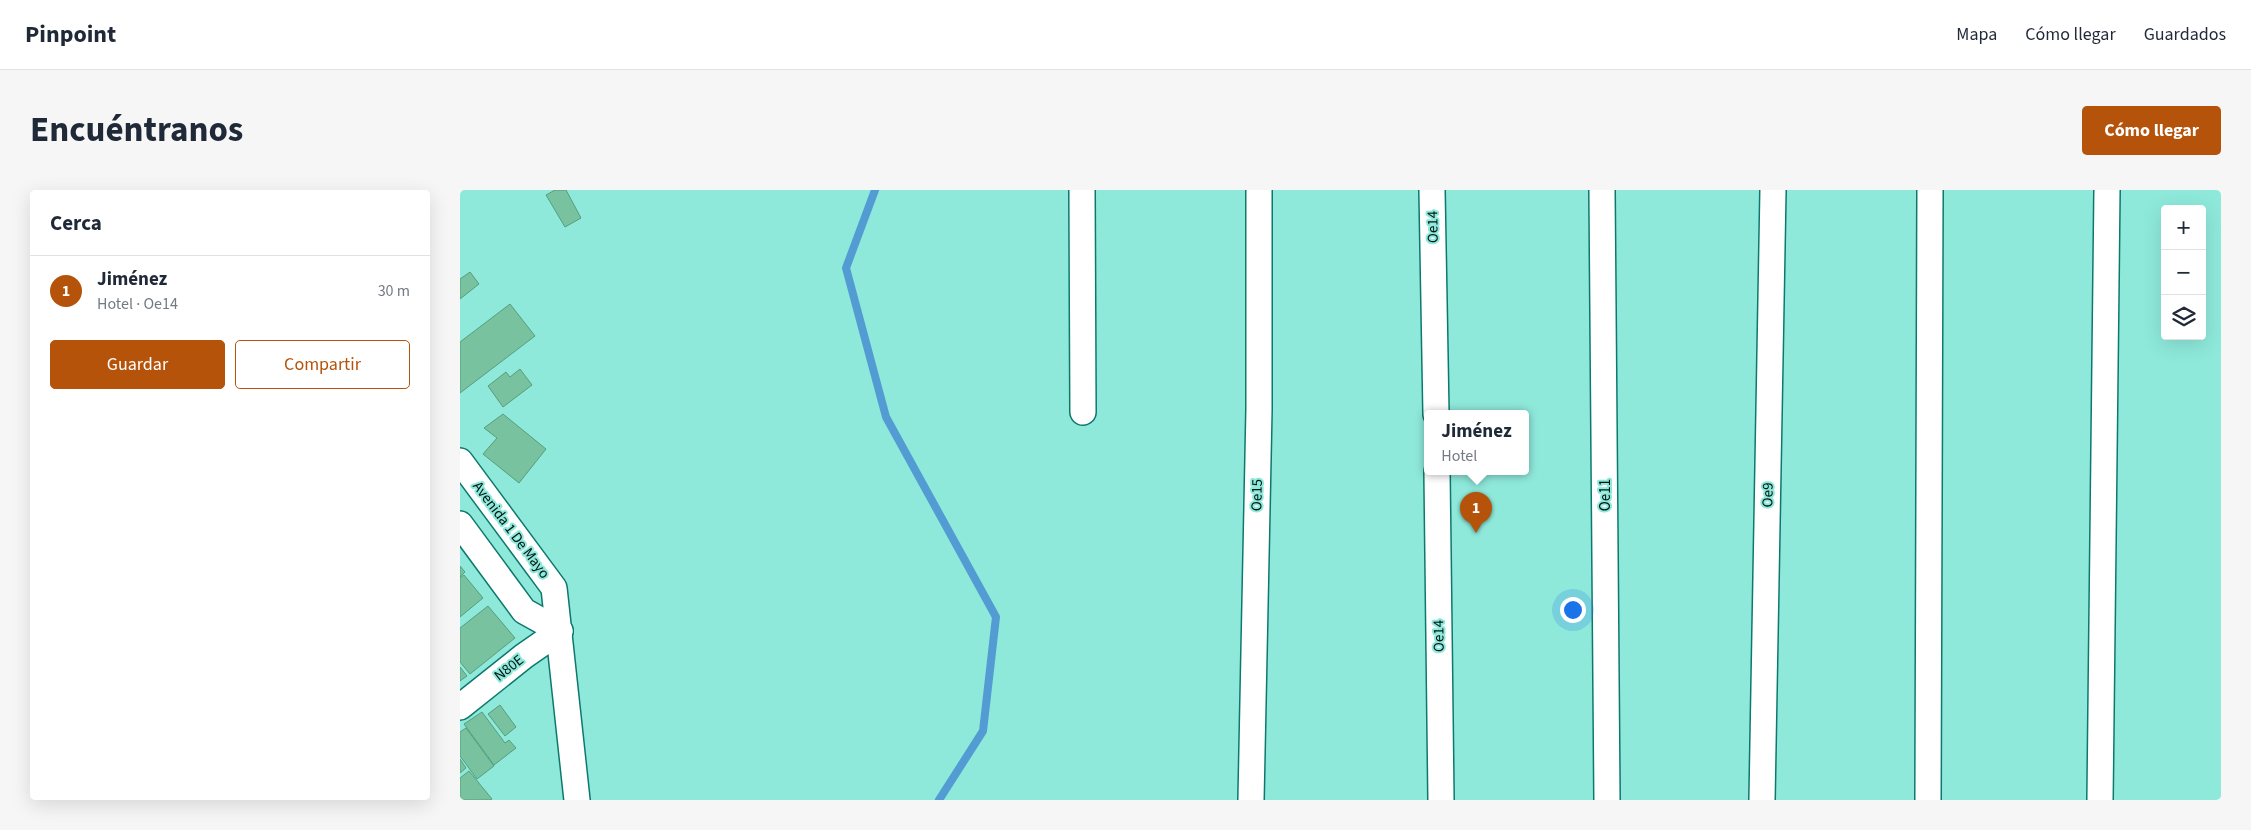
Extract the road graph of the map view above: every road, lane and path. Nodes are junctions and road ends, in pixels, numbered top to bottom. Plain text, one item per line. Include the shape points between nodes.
1 (1082, 190) edge
2 (1259, 190) edge
3 (1432, 190) edge
4 (1602, 190) edge
5 (1773, 190) edge
6 (1930, 190) edge
7 (2106, 190) edge
8 (1436, 410) edge
9 (1083, 412) dead end
10 (460, 461) edge
11 (1436, 475) edge
12 (460, 524) edge
13 (560, 631) junction
14 (460, 707) edge
15 (577, 800) edge
16 (1251, 800) edge
17 (1441, 800) edge
18 (1607, 800) edge
19 (1762, 800) edge
20 (1928, 800) edge
21 (2100, 800) edge

1 - 9 street
2 - 16 street, Oe15 via 1259,409
3 - 8 street, Oe14
4 - 18 street, Oe11
5 - 19 street, Oe9
6 - 20 street
7 - 21 street
10 - 13 street, Avenida 1 De Mayo via 554,588
11 - 17 street, Oe14
12 - 13 street via 524,611
13 - 14 street, N80E
13 - 15 street, Avenida 1 De Mayo

